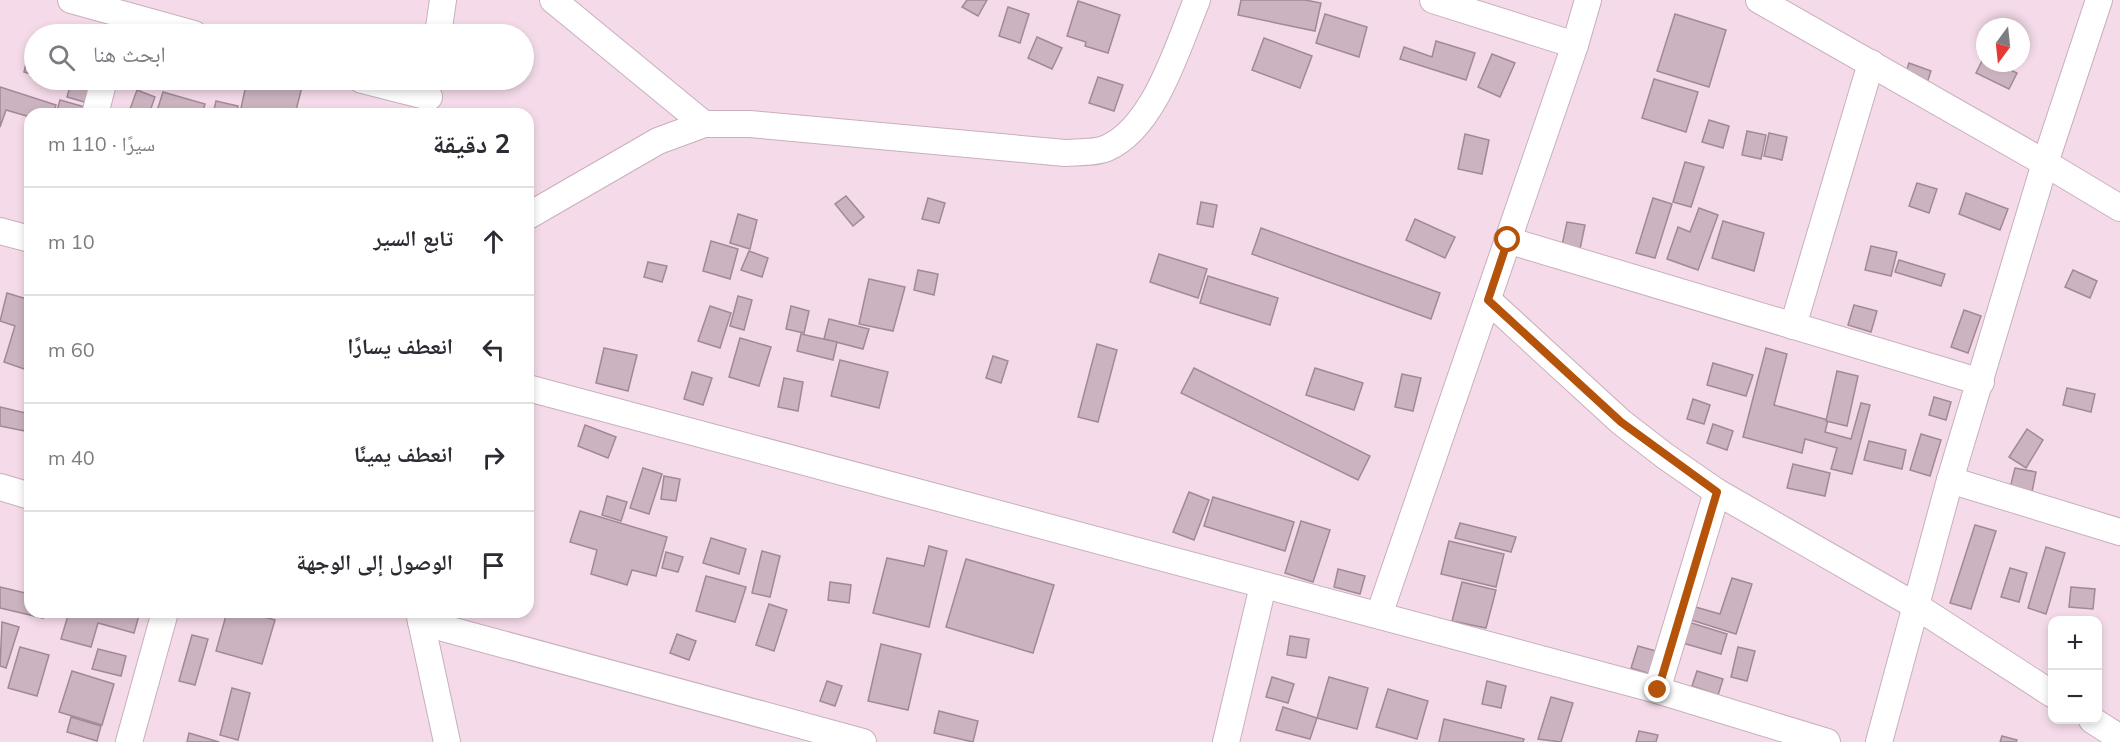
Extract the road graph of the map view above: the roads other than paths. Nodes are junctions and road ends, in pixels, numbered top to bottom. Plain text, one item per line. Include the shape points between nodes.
1 (71, 0) edge
2 (443, 0) edge
3 (553, 0) edge
4 (1197, 0) edge
5 (1433, 0) edge
6 (1587, 0) edge
7 (1759, 0) edge
8 (2099, 0) edge
9 (117, 24) edge
10 (439, 24) edge
11 (1575, 45) junction
12 (1871, 63) junction
13 (101, 90) edge
14 (401, 90) edge
15 (429, 97) edge
16 (97, 108) edge
17 (704, 124) junction
18 (2045, 163) junction
19 (2120, 208) edge
20 (534, 213) edge
21 (0, 231) edge
22 (24, 237) edge
23 (1508, 240) junction
24 (1488, 300) junction
25 (1793, 326) junction
26 (1981, 382) junction
27 (534, 390) edge
28 (1950, 480) junction
29 (0, 487) edge
30 (1717, 492) junction
31 (24, 494) edge
32 (2120, 532) edge
33 (1263, 586) junction
34 (1916, 606) junction
35 (1379, 615) junction
36 (163, 618) edge
37 (420, 618) edge
38 (424, 618) edge
39 (1658, 690) junction
40 (2048, 691) edge
41 (2098, 724) edge
42 (2120, 738) edge
43 (129, 742) edge
44 (447, 742) edge
45 (863, 742) edge
46 (1226, 742) edge
47 (1827, 742) edge
48 (1879, 742) edge

1 - 9 street
2 - 10 street
3 - 17 street
4 - 17 street via 1153,102 1132,130 1106,149 1065,153 750,124
5 - 11 street
6 - 11 street
7 - 12 street
8 - 18 street
11 - 23 street
12 - 18 street
12 - 25 street
13 - 16 street
14 - 15 street
17 - 20 street via 658,141
18 - 19 street
18 - 26 street
21 - 22 street
23 - 24 street
23 - 25 street
24 - 30 street via 1621,422
24 - 35 street
25 - 26 street
26 - 28 street
27 - 33 street
28 - 32 street
28 - 34 street
29 - 31 street
30 - 34 street
30 - 39 street
33 - 35 street
33 - 46 street
34 - 40 street
34 - 48 street
35 - 39 street
36 - 43 street
37 - 44 street
38 - 45 street
39 - 47 street
41 - 42 street

